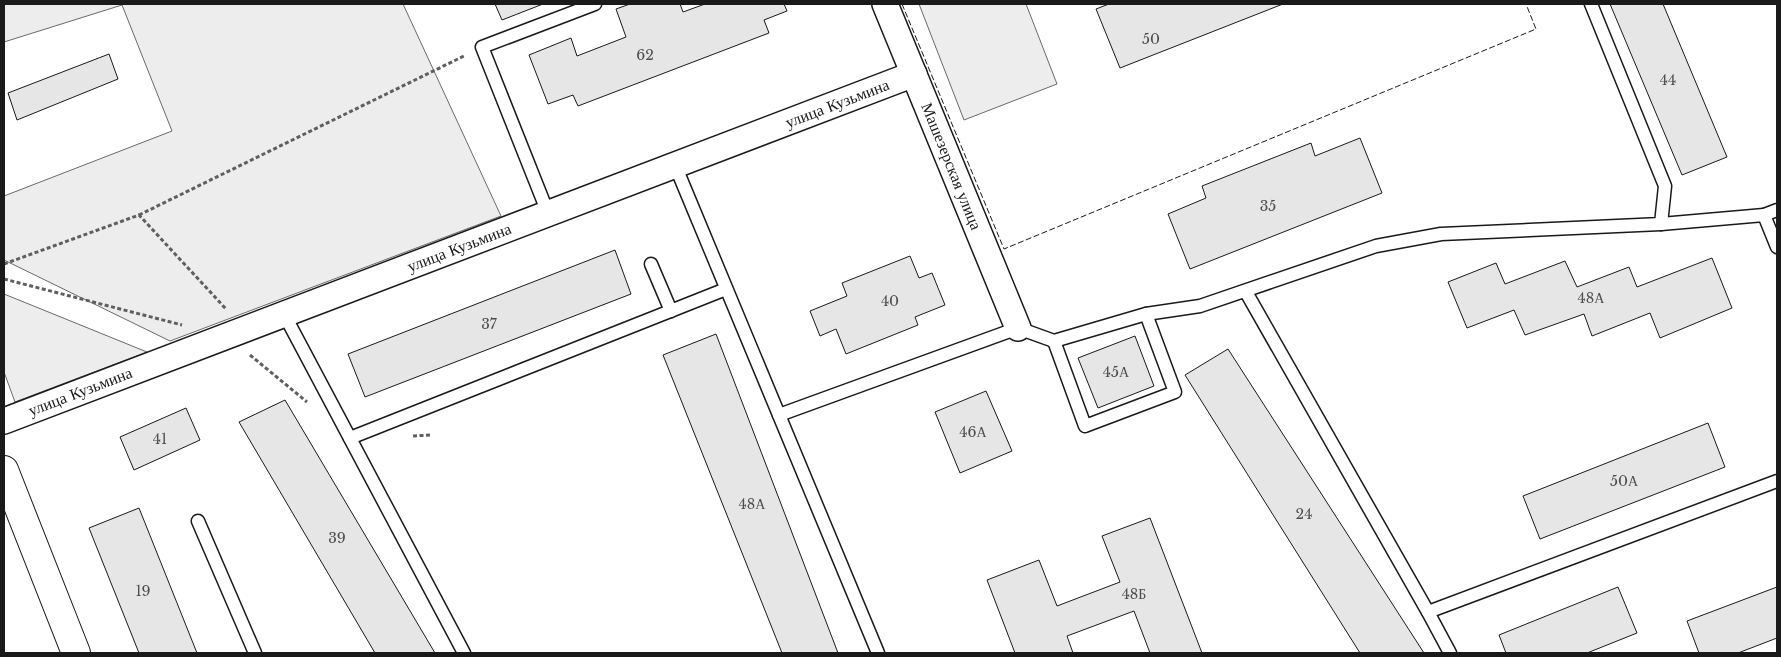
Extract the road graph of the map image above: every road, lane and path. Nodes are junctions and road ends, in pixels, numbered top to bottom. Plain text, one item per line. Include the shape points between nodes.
1 (595, 4) edge
2 (885, 4) edge
3 (1590, 4) edge
4 (482, 47) junction
5 (914, 74) junction
6 (675, 165) junction
7 (1777, 210) edge
8 (548, 213) junction
9 (139, 215) junction
10 (1764, 215) junction
11 (1661, 224) junction
12 (1777, 247) edge
13 (4, 264) edge
14 (652, 264) dead end
15 (726, 289) junction
16 (1246, 292) junction
17 (671, 311) junction
18 (284, 314) junction
19 (1146, 314) junction
20 (1018, 328) junction
21 (245, 329) junction
22 (1054, 341) junction
23 (779, 416) junction
24 (4, 420) edge
25 (350, 438) junction
26 (4, 470) edge
27 (1777, 481) edge
28 (198, 522) dead end
29 (1428, 612) junction
30 (76, 653) edge
31 (255, 653) edge
32 (464, 653) edge
33 (878, 653) edge
34 (1450, 653) edge

1 - 4 lane
2 - 5 street, Машезерская улица
3 - 11 lane via 1665,186
4 - 8 lane
4 - 9 path
5 - 6 street, улица Кузьмина
5 - 20 street, Машезерская улица
6 - 8 street, улица Кузьмина
6 - 15 lane
7 - 10 lane
8 - 18 street, улица Кузьмина
9 - 13 path
9 - 21 path
10 - 11 lane
10 - 12 lane
11 - 16 lane via 1441,234 1376,246
14 - 17 lane
15 - 17 lane
15 - 23 lane
16 - 19 lane via 1200,306
16 - 29 lane
17 - 25 lane
18 - 21 street, улица Кузьмина
18 - 25 lane
19 - 22 lane
19 - 22 lane via 1175,392 1085,426
20 - 22 lane
20 - 23 lane
21 - 24 street, улица Кузьмина
23 - 33 lane
25 - 32 lane
26 - 30 street
27 - 29 lane
28 - 31 lane
29 - 34 lane

